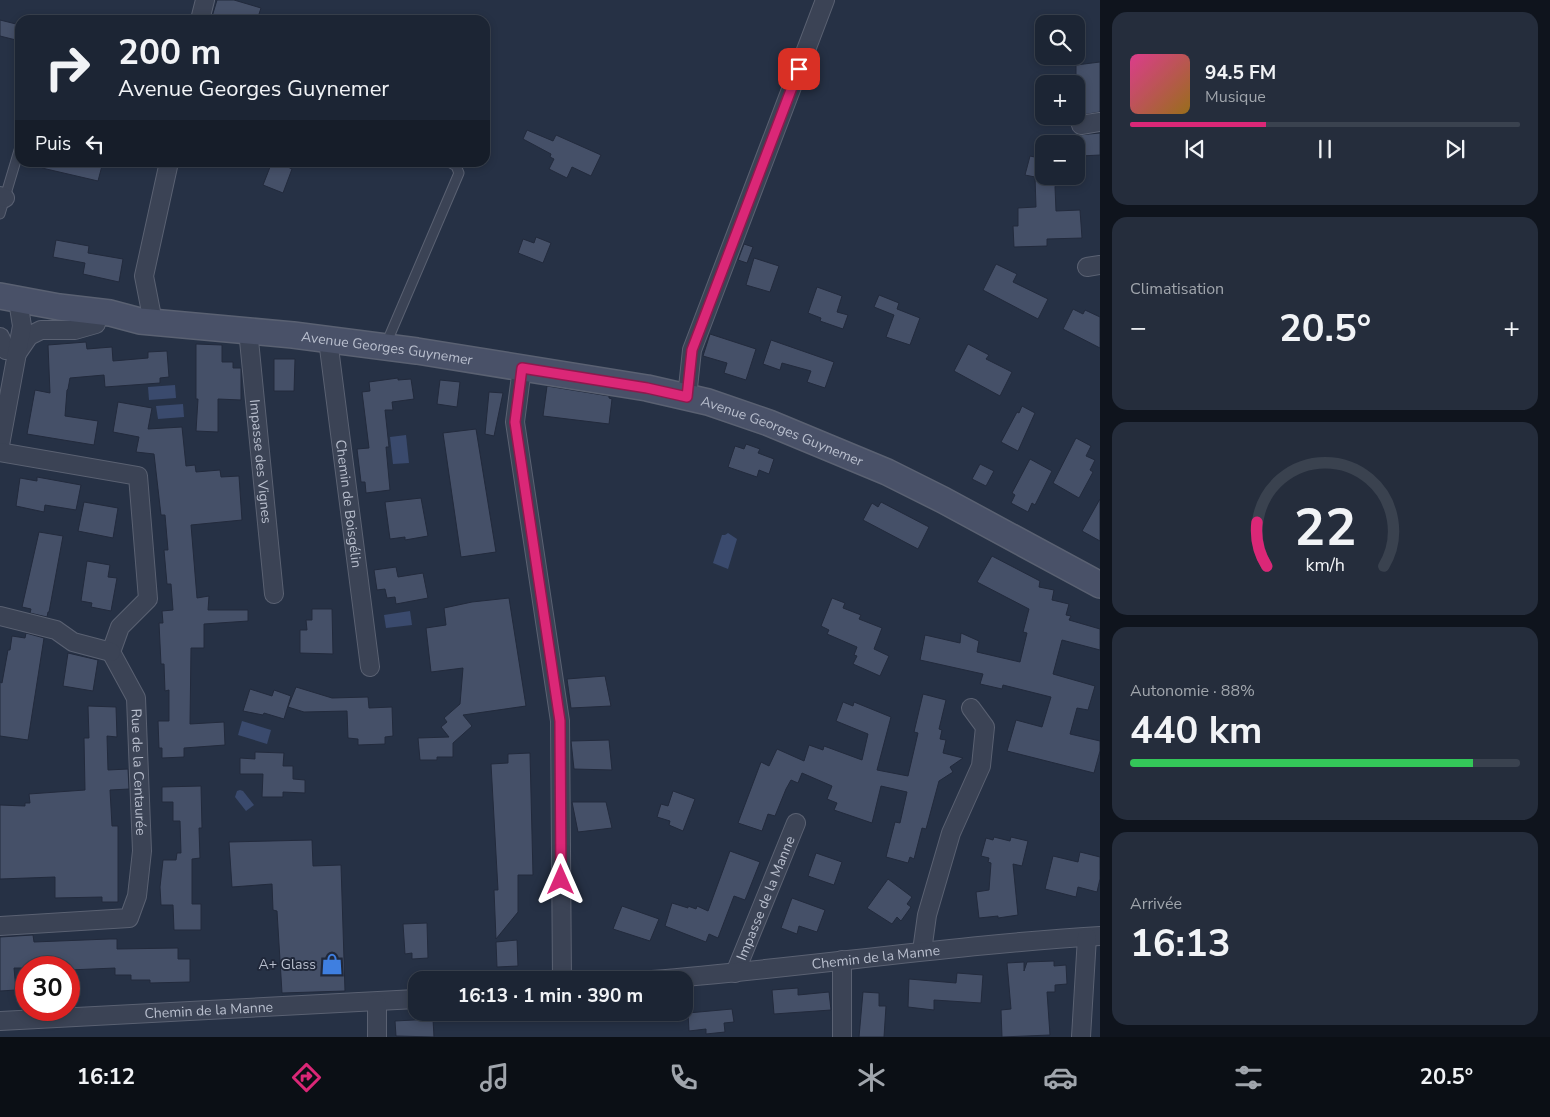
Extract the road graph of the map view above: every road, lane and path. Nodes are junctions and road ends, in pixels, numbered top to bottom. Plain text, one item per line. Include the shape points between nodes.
1 (205, 0) edge
2 (825, 0) edge
3 (201, 15) edge
4 (1100, 122) edge
5 (1085, 124) edge
6 (15, 163) edge
7 (168, 167) edge
8 (456, 167) edge
9 (2, 203) edge
10 (9, 308) edge
11 (99, 318) junction
12 (147, 321) junction
13 (248, 330) junction
14 (328, 340) junction
15 (7, 347) edge
16 (385, 347) junction
17 (522, 368) junction
18 (0, 382) edge
19 (687, 397) junction
20 (0, 445) edge
21 (0, 452) edge
22 (1100, 585) edge
23 (274, 594) dead end
24 (0, 616) edge
25 (112, 652) junction
26 (370, 667) dead end
27 (971, 708) dead end
28 (796, 823) dead end
29 (0, 926) edge
30 (1094, 937) edge
31 (922, 951) junction
32 (842, 960) junction
33 (562, 971) edge
34 (735, 973) junction
35 (693, 977) edge
36 (408, 1000) edge
37 (377, 1003) junction
38 (0, 1021) edge
39 (377, 1037) edge
40 (842, 1037) edge
41 (1081, 1037) edge

1 - 3 street
2 - 19 street via 692,350
4 - 5 street
6 - 9 lane
7 - 12 street via 144,276
8 - 16 lane via 459,173
10 - 11 main road, Avenue Georges Guynemer via 59,307
10 - 15 street via 11,321
11 - 12 main road, Avenue Georges Guynemer
11 - 15 street via 75,330 41,330
12 - 13 main road, Avenue Georges Guynemer
13 - 14 main road, Avenue Georges Guynemer
13 - 23 street, Impasse des Vignes
14 - 16 main road, Avenue Georges Guynemer
14 - 26 street, Chemin de Boisgélin
15 - 18 street
15 - 20 street
16 - 17 main road, Avenue Georges Guynemer
17 - 19 main road, Avenue Georges Guynemer
17 - 33 street via 515,422 560,721
19 - 22 main road, Avenue Georges Guynemer via 769,423 888,472
21 - 25 street via 138,476 148,599 120,627
24 - 25 street via 56,630 73,642
25 - 29 street, Rue de la Centaurée via 136,698 142,851 137,896 128,918
27 - 31 street via 985,727 981,766 951,833 927,915
28 - 34 street, Impasse de la Manne
30 - 31 street, Chemin de la Manne
30 - 41 street
31 - 32 street, Chemin de la Manne
32 - 34 street, Chemin de la Manne
32 - 40 street
34 - 35 street, Chemin de la Manne
36 - 37 street, Chemin de la Manne
37 - 38 street, Chemin de la Manne
37 - 39 street

